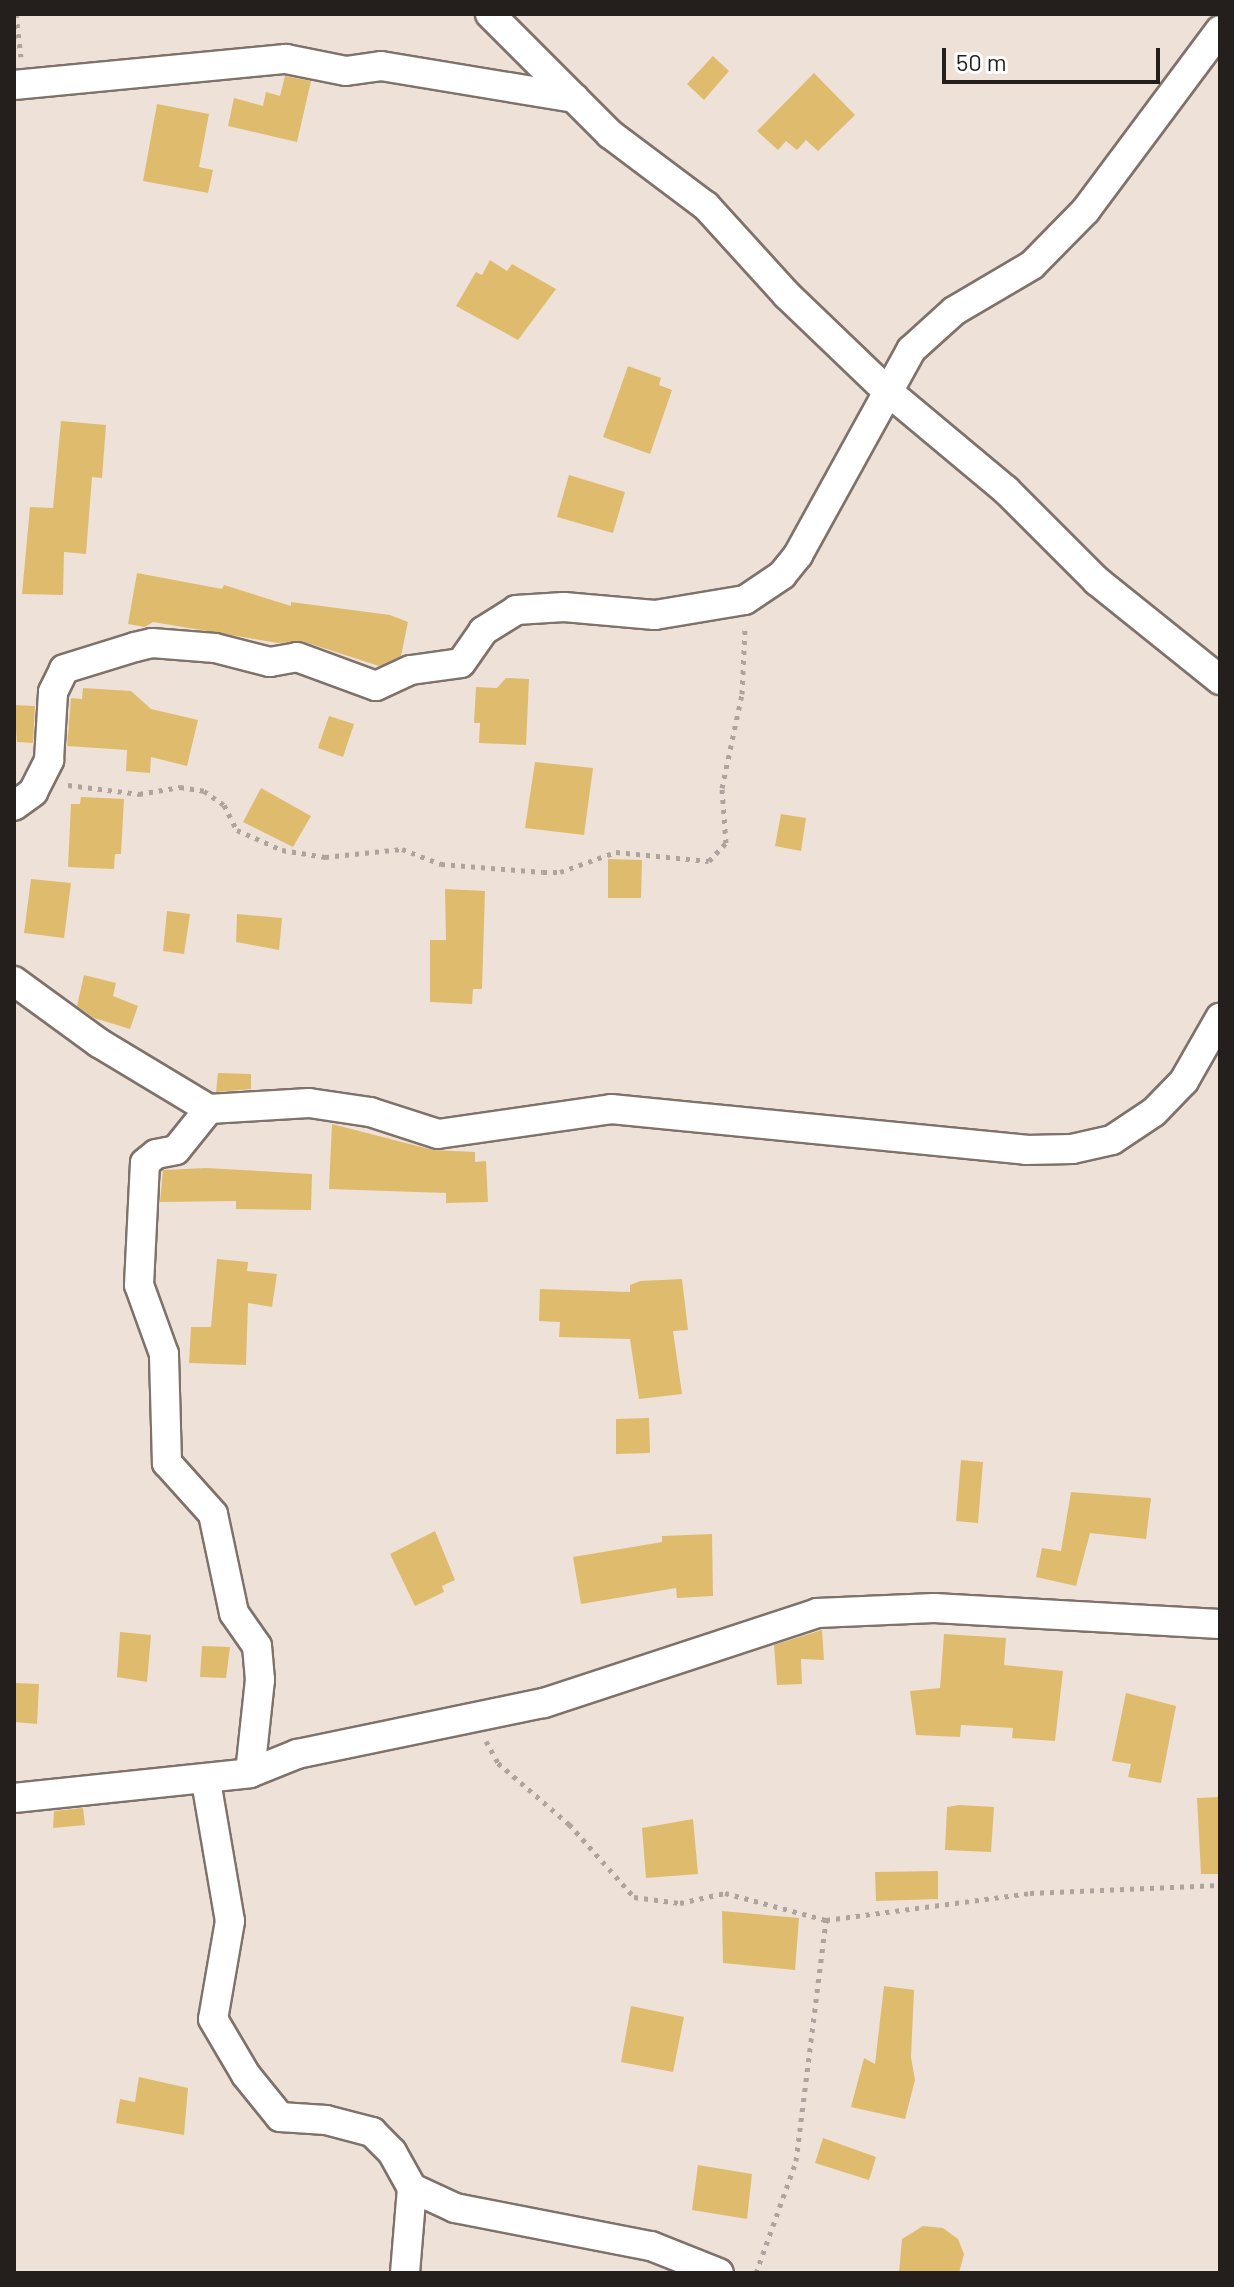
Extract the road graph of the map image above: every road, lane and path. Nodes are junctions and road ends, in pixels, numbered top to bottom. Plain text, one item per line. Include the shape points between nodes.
1 (16, 14) edge
2 (490, 14) edge
3 (1220, 30) edge
4 (19, 84) edge
5 (574, 98) junction
6 (885, 389) junction
7 (745, 600) junction
8 (1220, 680) edge
9 (23, 799) edge
10 (14, 981) edge
11 (1220, 1018) edge
12 (209, 1109) junction
13 (1220, 1624) edge
14 (480, 1718) junction
15 (250, 1773) junction
16 (206, 1781) junction
17 (14, 1798) edge
18 (1220, 1885) edge
19 (826, 1920) junction
20 (412, 2188) junction
21 (405, 2273) edge
22 (719, 2273) edge
23 (756, 2273) edge

1 - 4 path
2 - 5 street
3 - 6 street via 1086,210 1032,265 954,311 911,350
4 - 5 street via 105,80 286,59 346,71 381,66
5 - 6 street via 610,134 706,206 787,295
6 - 7 street via 798,555 782,575
6 - 8 street via 1006,490 1097,581
7 - 9 street via 655,615 564,607 516,610 483,631 461,663 411,670 376,686 297,657 270,662 215,648 152,643 64,669 53,692 49,760
7 - 9 path via 742,694 722,788 726,843 709,861 616,852 551,872 441,864 402,849 325,857 282,850 237,830 224,805 204,791 180,787 139,794 85,784 50,785
10 - 12 street via 99,1043
11 - 12 street via 1184,1081 1154,1112 1112,1140 1072,1149 1026,1150 611,1109 438,1134 370,1112 309,1103
12 - 15 street via 176,1150 156,1154 145,1163 139,1285 164,1354 167,1463 213,1514 234,1613 257,1646 260,1680
13 - 14 street via 934,1608 817,1613 544,1703
14 - 15 street via 297,1754
14 - 19 path via 498,1763 569,1824 634,1897 680,1903 725,1893
15 - 16 street
16 - 17 street via 129,1783
16 - 20 street via 230,1921 213,2019 246,2075 280,2117 326,2120 372,2132 392,2152
18 - 19 path via 1030,1893
19 - 23 path via 796,2161
20 - 21 street
20 - 22 street via 455,2208 651,2246

